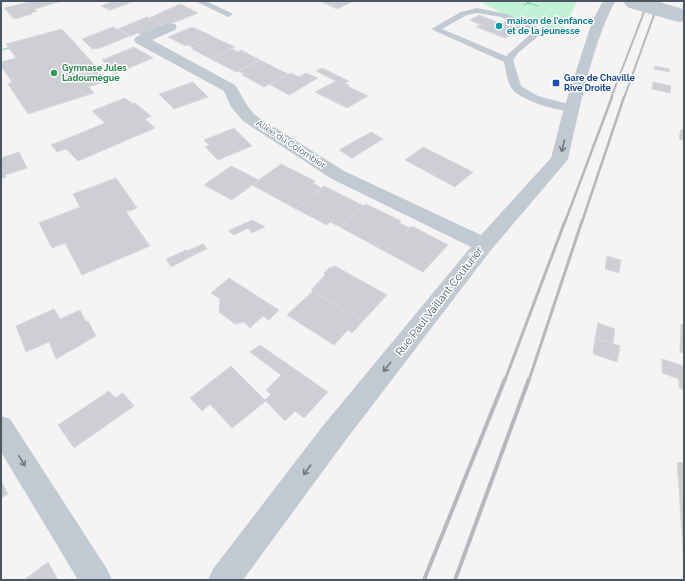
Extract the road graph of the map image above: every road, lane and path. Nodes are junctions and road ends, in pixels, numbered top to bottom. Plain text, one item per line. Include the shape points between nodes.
1 (199, 1) edge
2 (608, 1) edge
3 (631, 1) edge
4 (527, 3) dead end
5 (538, 6) dead end
6 (229, 14) dead end
7 (681, 15) edge
8 (170, 27) dead end
9 (9, 48) dead end
10 (1, 50) edge
11 (508, 60) junction
12 (572, 108) junction
13 (484, 245) junction
14 (1, 428) edge
15 (96, 580) edge
16 (224, 580) edge

1 - 6 lane
2 - 12 street, Rue Paul Vaillant Couturier via 598,22
3 - 7 street, bridge
4 - 5 path
8 - 13 street, Allée du Colombier via 141,40 230,88 238,106 250,118 338,175
9 - 10 path
11 - 11 lane via 539,31 505,16 482,10 468,12 435,29
11 - 12 lane via 516,87 525,94 544,102
12 -> 13 street, Rue Paul Vaillant Couturier via 559,159
13 -> 16 street, Rue Paul Vaillant Couturier via 332,436
14 -> 15 street

